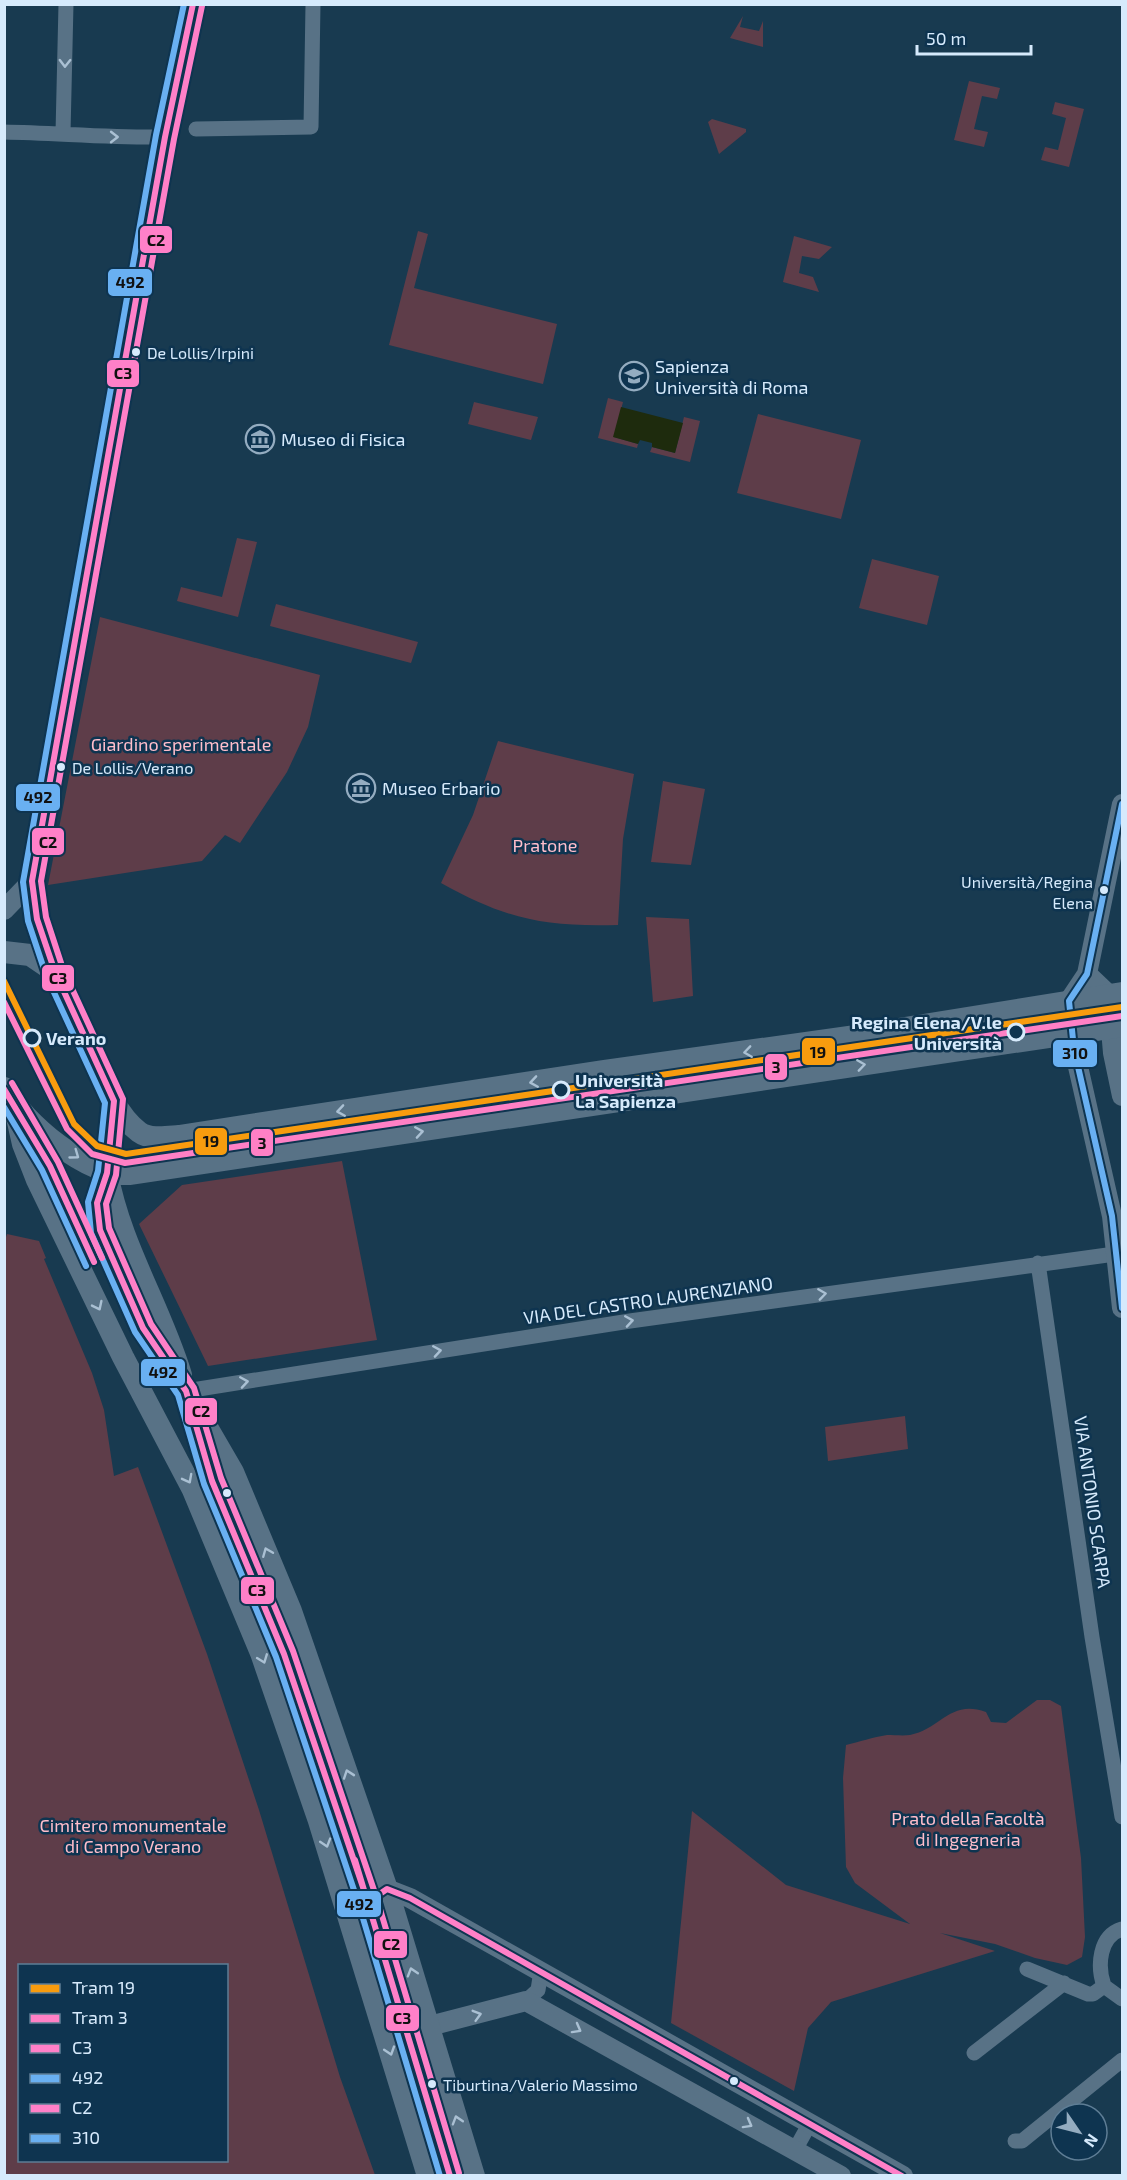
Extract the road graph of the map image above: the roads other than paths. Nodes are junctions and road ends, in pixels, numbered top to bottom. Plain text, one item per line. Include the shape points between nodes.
1 (66, 4) edge
2 (193, 4) edge
3 (313, 4) edge
4 (196, 129) dead end
5 (4, 132) edge
6 (63, 133) junction
7 (165, 137) junction
8 (1122, 804) edge
9 (32, 881) junction
10 (4, 910) edge
11 (4, 952) edge
12 (55, 972) junction
13 (1088, 974) junction
14 (1115, 993) edge
15 (1069, 1001) junction
16 (1116, 1027) edge
17 (1071, 1034) junction
18 (9, 1096) edge
19 (1122, 1096) edge
20 (114, 1101) junction
21 (107, 1173) junction
22 (1120, 1253) edge
23 (1038, 1263) junction
24 (1122, 1308) edge
25 (186, 1391) junction
26 (1122, 1816) edge
27 (387, 1889) junction
28 (350, 1918) junction
29 (1122, 1929) edge
30 (1026, 1969) dead end
31 (541, 1971) junction
32 (1064, 1983) junction
33 (1104, 1986) junction
34 (372, 1995) junction
35 (1122, 1999) edge
36 (526, 2001) junction
37 (429, 2028) junction
38 (974, 2053) dead end
39 (1122, 2060) edge
40 (810, 2123) junction
41 (1015, 2141) dead end
42 (795, 2150) junction
43 (428, 2175) edge
44 (474, 2175) edge
45 (841, 2175) edge
46 (903, 2175) edge

1 -> 6 street
2 - 7 main road
3 - 4 street via 311,127
5 - 6 street
6 -> 7 street
7 - 9 main road
8 - 13 street
9 - 10 street
9 - 12 main road via 35,911
11 - 12 main road via 30,955
12 - 20 main road
13 - 14 street
13 - 15 street
14 - 15 main road
14 - 16 street
15 - 17 street
15 -> 20 main road via 179,1136 150,1137 133,1126
16 - 17 main road
16 - 19 street
21 -> 17 main road via 174,1168
17 - 22 street
18 -> 21 main road via 70,1152
18 -> 28 main road via 37,1180 193,1490 240,1600 282,1710
20 - 21 main road
21 - 25 main road via 97,1203 100,1230 154,1349
22 - 23 street, VIA DEL CASTRO LAURENZIANO
22 - 24 street
25 -> 23 street, VIA DEL CASTRO LAURENZIANO
23 - 26 street, VIA ANTONIO SCARPA
27 -> 25 main road via 291,1611 233,1472
27 - 28 street
27 - 31 street
37 -> 27 main road
28 - 34 main road
29 - 33 street via 1111,1934 1102,1952
30 - 32 street
31 - 36 street via 538,1990
31 - 40 street
32 - 33 street via 1088,1994
32 - 38 street
33 - 35 street
34 - 37 street via 405,2024
34 -> 43 main road
37 -> 36 street
36 -> 42 street
44 -> 37 main road
39 - 41 street via 1022,2141
40 - 42 street
40 - 46 street
42 - 45 street

